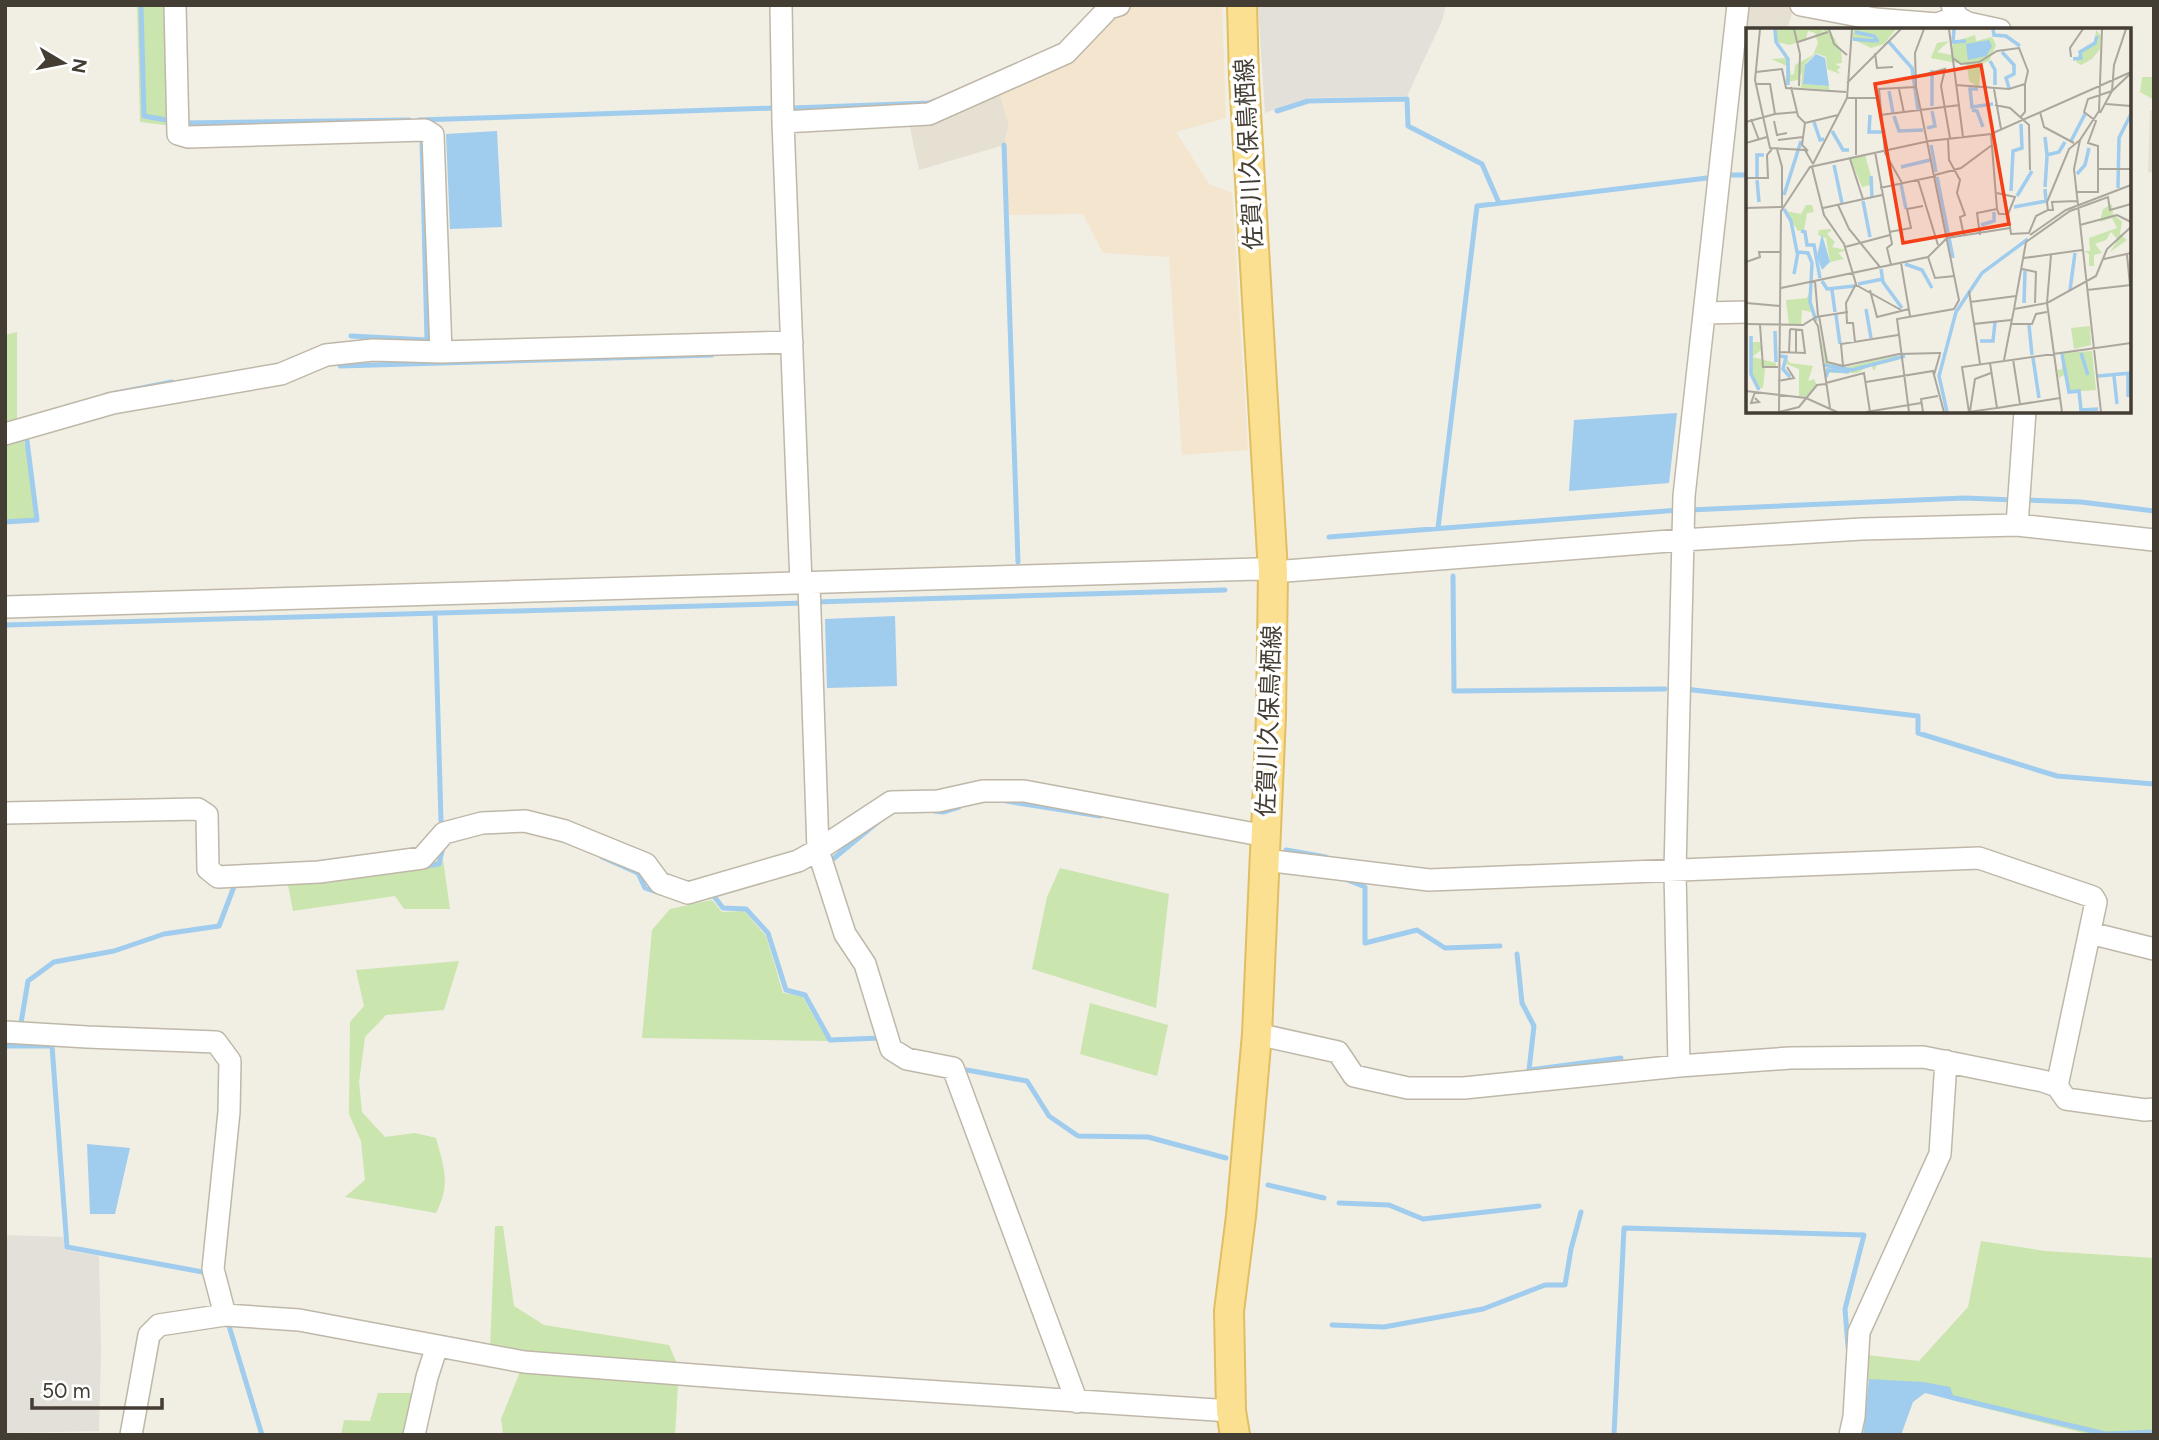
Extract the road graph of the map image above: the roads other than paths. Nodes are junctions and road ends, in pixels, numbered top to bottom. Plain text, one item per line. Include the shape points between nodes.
1 (174, 5) edge
2 (781, 5) edge
3 (1119, 5) edge
4 (1242, 5) edge
5 (1738, 5) edge
6 (1801, 5) edge
7 (1954, 11) edge
8 (1991, 28) edge
9 (783, 122) junction
10 (1746, 312) edge
11 (1704, 313) junction
12 (792, 342) junction
13 (441, 352) junction
14 (2025, 413) edge
15 (5, 434) edge
16 (2019, 507) junction
17 (1683, 531) junction
18 (2154, 540) edge
19 (1273, 572) junction
20 (805, 583) junction
21 (5, 607) edge
22 (5, 813) edge
23 (1265, 848) junction
24 (818, 850) junction
25 (1675, 871) junction
26 (2090, 933) junction
27 (2154, 949) edge
28 (5, 1032) edge
29 (1257, 1034) junction
30 (1946, 1061) junction
31 (1679, 1066) junction
32 (2057, 1086) junction
33 (2154, 1109) edge
34 (225, 1315) junction
35 (437, 1346) junction
36 (1077, 1402) junction
37 (1233, 1423) edge
38 (131, 1435) edge
39 (414, 1435) edge
40 (1850, 1435) edge

1 - 13 street via 178,134 425,130 433,135
2 - 9 street
3 - 9 street via 1109,8 1066,53 929,114
4 - 19 main road, 佐賀川久保鳥栖線
5 - 11 street
6 - 7 street via 1875,19 1937,24
7 - 8 street via 1968,23
9 - 12 street
10 - 11 street
11 - 17 street
12 - 13 street
12 - 20 street
13 - 15 street via 373,350 326,355 281,374 113,403
14 - 16 street
16 - 17 street via 1862,528
16 - 18 street
17 - 19 street
17 - 25 street
19 - 20 street
19 - 23 main road, 佐賀川久保鳥栖線
20 - 21 street
20 - 24 street via 810,613
22 - 24 street via 198,809 207,815 208,869 218,877 319,872 422,858 444,833 482,823 525,821 565,831 646,864 660,883 688,893 798,861
23 - 24 street via 1024,791 984,791 938,801 891,802
23 - 25 street via 1429,880
23 - 29 main road, 佐賀川久保鳥栖線
24 - 36 street via 845,934 865,964 891,1049 907,1059 953,1068
25 - 26 street via 1979,858 2093,897
25 - 31 street
26 - 27 street
26 - 32 street
28 - 34 street via 216,1042 230,1061 213,1269
29 - 31 street via 1338,1052 1354,1076 1408,1088 1464,1088
29 - 37 main road, 佐賀川久保鳥栖線 via 1229,1311
30 - 31 street via 1923,1057 1804,1058
30 - 32 street
30 - 40 street via 1940,1154 1859,1332
32 - 33 street via 2066,1099
34 - 35 street via 299,1320
34 - 38 street via 159,1325 149,1335
35 - 36 street via 524,1362
35 - 39 street
36 - 37 street

